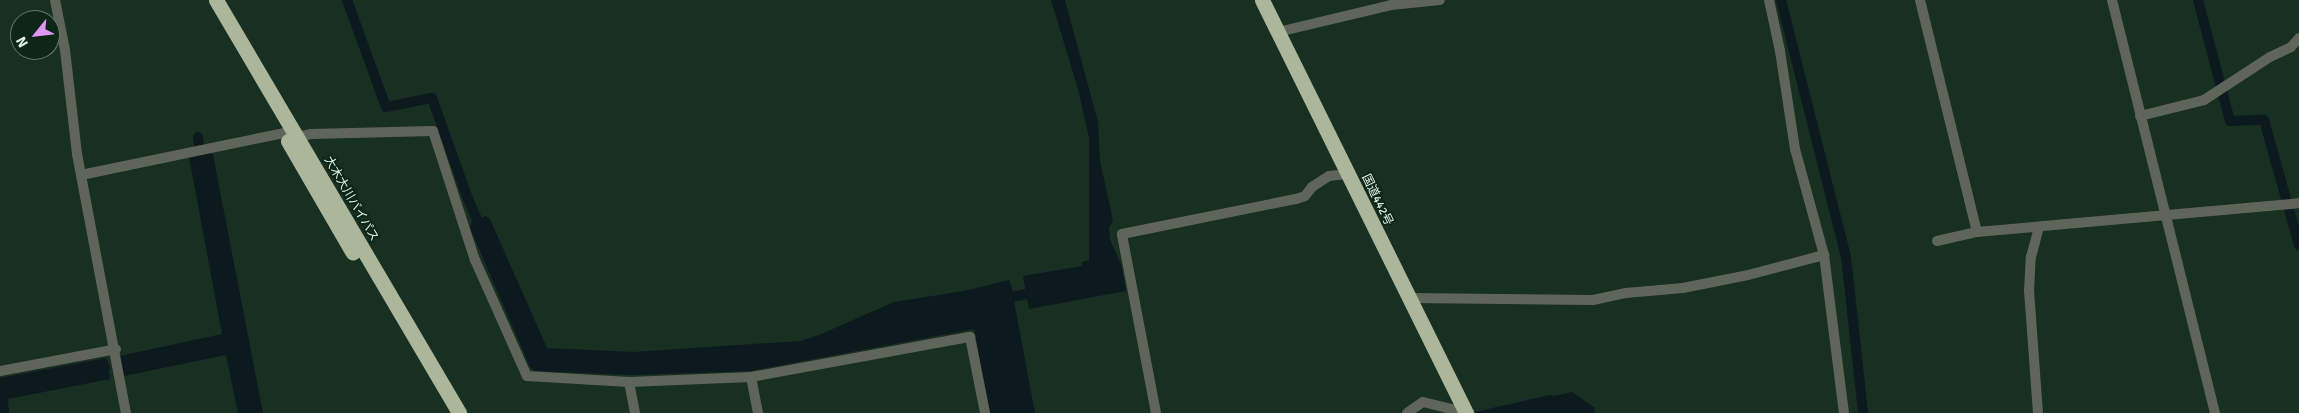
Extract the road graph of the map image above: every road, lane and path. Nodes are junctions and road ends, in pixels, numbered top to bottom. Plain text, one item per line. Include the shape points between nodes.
1 (55, 0) edge
2 (205, 0) edge
3 (216, 0) edge
4 (1262, 0) edge
5 (1440, 0) edge
6 (1768, 0) edge
7 (1920, 0) edge
8 (2112, 0) edge
9 (1278, 32) junction
10 (2299, 38) edge
11 (2140, 116) junction
12 (285, 126) junction
13 (1347, 174) junction
14 (81, 175) junction
15 (2296, 203) edge
16 (2166, 216) junction
17 (2039, 228) junction
18 (1977, 232) junction
19 (1937, 241) dead end
20 (1824, 255) junction
21 (1408, 298) junction
22 (116, 349) junction
23 (0, 371) edge
24 (751, 377) junction
25 (629, 382) junction
26 (1464, 409) edge
27 (126, 413) edge
28 (448, 413) edge
29 (459, 413) edge
30 (635, 413) edge
31 (758, 413) edge
32 (985, 413) edge
33 (1156, 413) edge
34 (1407, 413) edge
35 (1844, 413) edge
36 (2038, 413) edge
37 (2215, 413) edge

1 - 14 street via 65,50
2 - 12 highway, 大木大川バイパス
3 - 12 highway, 大木大川バイパス
4 - 9 highway, 国道442号
5 - 9 street via 1404,2
6 - 20 street via 1796,149
7 - 18 street
8 - 11 street
9 - 13 highway, 国道442号
10 - 11 street via 2291,47 2270,57 2213,96
11 - 16 street
12 - 14 street
12 - 25 street via 311,134 433,131 475,260 527,376
12 - 28 highway, 大木大川バイパス
12 - 29 highway, 大木大川バイパス
13 - 21 highway, 国道442号
13 - 33 street via 1329,176 1305,196 1296,199 1122,234
14 - 22 street
15 - 16 street
16 - 17 street
16 - 37 street
17 - 18 street
17 - 36 street via 2031,257 2028,291
18 - 19 street
20 - 21 street via 1683,288 1626,293 1593,300
20 - 35 street
21 - 26 highway, 国道442号
22 - 23 street
22 - 27 street
24 - 25 street
24 - 31 street
24 - 32 street via 970,337
25 - 30 street
26 - 34 street via 1422,402

